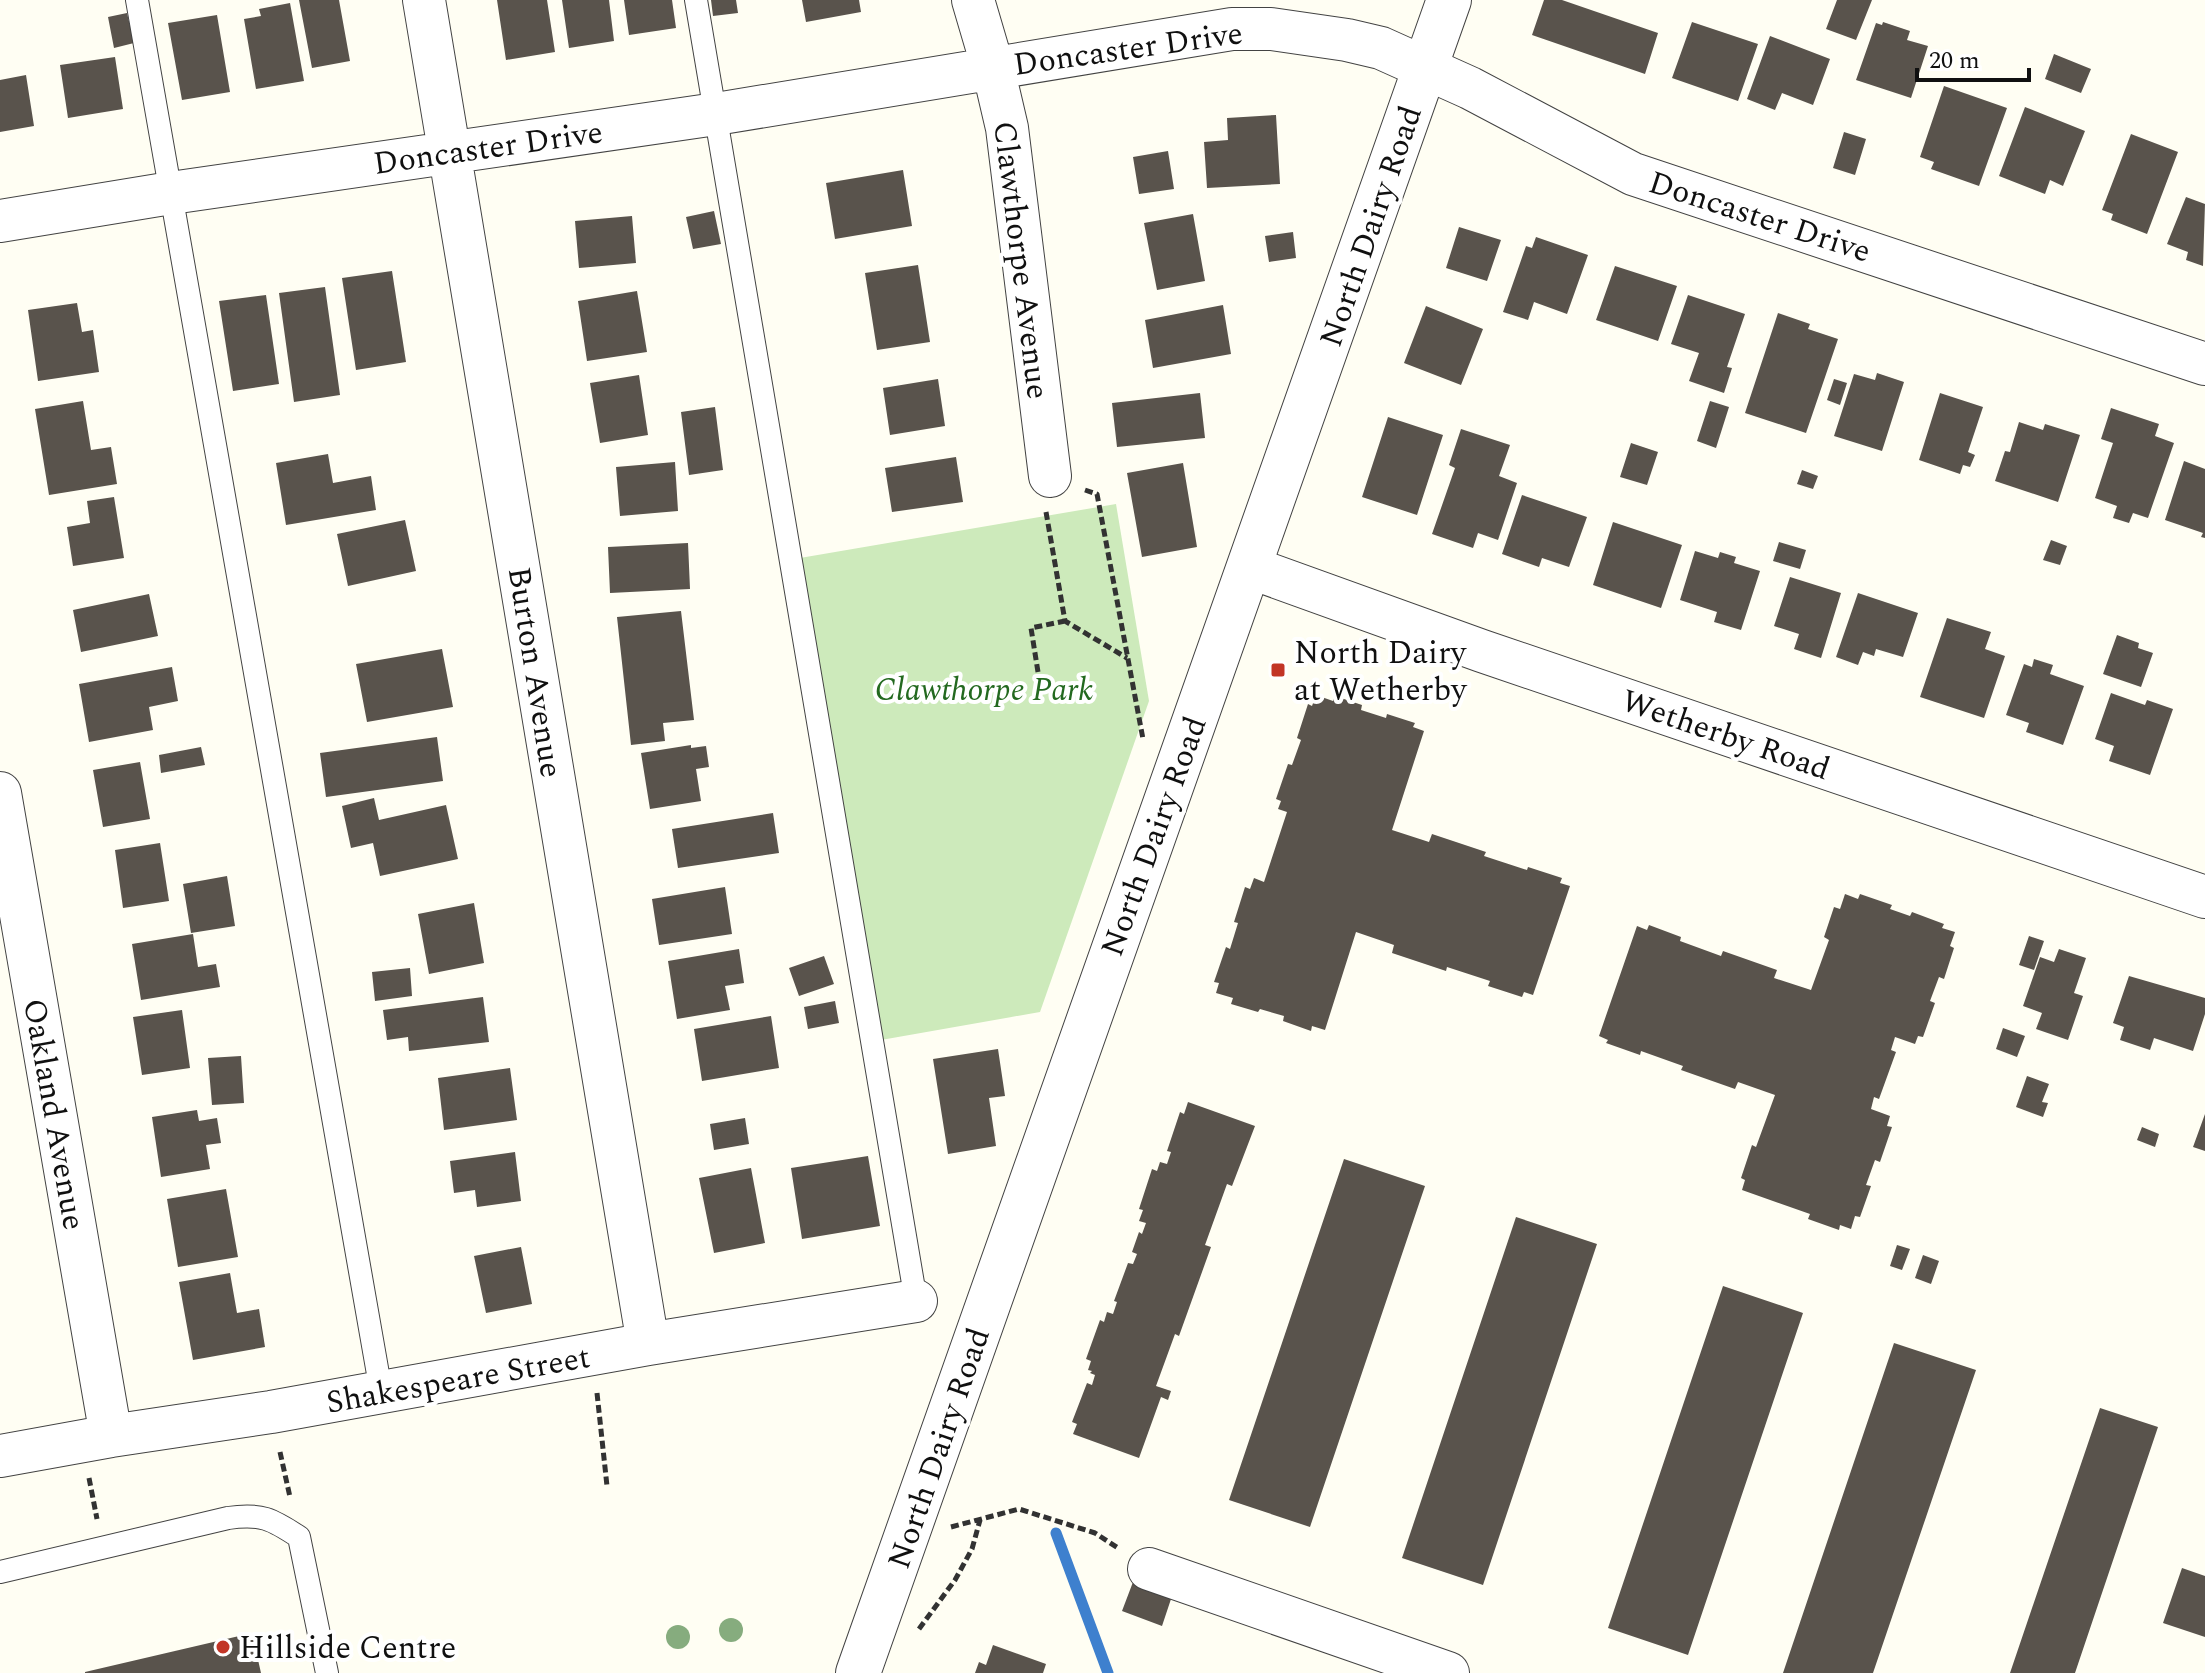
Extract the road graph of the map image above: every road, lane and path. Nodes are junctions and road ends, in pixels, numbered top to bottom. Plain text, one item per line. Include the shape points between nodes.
1 (137, 0) edge
2 (424, 0) edge
3 (696, 0) edge
4 (973, 0) edge
5 (1449, 0) edge
6 (1426, 66) junction
7 (993, 68) junction
8 (716, 114) junction
9 (449, 153) junction
10 (171, 193) junction
11 (0, 221) edge
12 (2205, 364) edge
13 (1050, 476) junction
14 (1249, 567) junction
15 (1065, 621) junction
16 (1127, 658) junction
17 (1038, 672) dead end
18 (1146, 752) dead end
19 (0, 793) edge
20 (2205, 897) edge
21 (916, 1301) joint
22 (648, 1344) junction
23 (596, 1388) dead end
24 (381, 1391) junction
25 (271, 1412) junction
26 (96, 1439) junction
27 (0, 1456) edge
28 (607, 1486) dead end
29 (914, 1514) junction
30 (980, 1519) junction
31 (299, 1537) junction
32 (104, 1548) junction
33 (1149, 1569) joint
34 (0, 1572) edge
35 (913, 1639) dead end
36 (327, 1673) edge
37 (858, 1673) edge
38 (1448, 1673) edge

1 - 10 lane
2 - 9 street, Burton Avenue
3 - 8 lane
4 - 7 street, Clawthorpe Avenue
5 - 6 street, North Dairy Road
6 - 7 street, Doncaster Drive via 1347,40 1232,29
6 - 12 street, Doncaster Drive via 1633,174
6 - 14 street, North Dairy Road
7 - 8 street, Doncaster Drive
7 - 13 street, Clawthorpe Avenue via 1007,128
8 - 9 street, Doncaster Drive
8 - 21 lane
9 - 10 street, Doncaster Drive
9 - 22 street, Burton Avenue
10 - 11 street, Doncaster Drive
10 - 24 lane
13 - 15 path via 1046,516
13 - 16 path via 1097,494
14 - 20 street, Wetherby Road
14 - 29 street, North Dairy Road
15 - 16 path
15 - 17 path via 1031,628
16 - 18 path
19 - 26 street, Oakland Avenue
21 - 22 street, Shakespeare Street
22 - 24 street, Shakespeare Street
23 - 28 path
24 - 25 street, Shakespeare Street
25 - 26 street, Shakespeare Street
25 - 31 path
26 - 27 street, Shakespeare Street
26 - 32 path
29 - 30 path via 950,1528
29 - 37 street, North Dairy Road
30 - 33 path via 1019,1509 1095,1533
30 - 35 path via 955,1580
31 - 32 lane via 274,1520 248,1515
31 - 36 lane
32 - 34 lane
33 - 38 street

